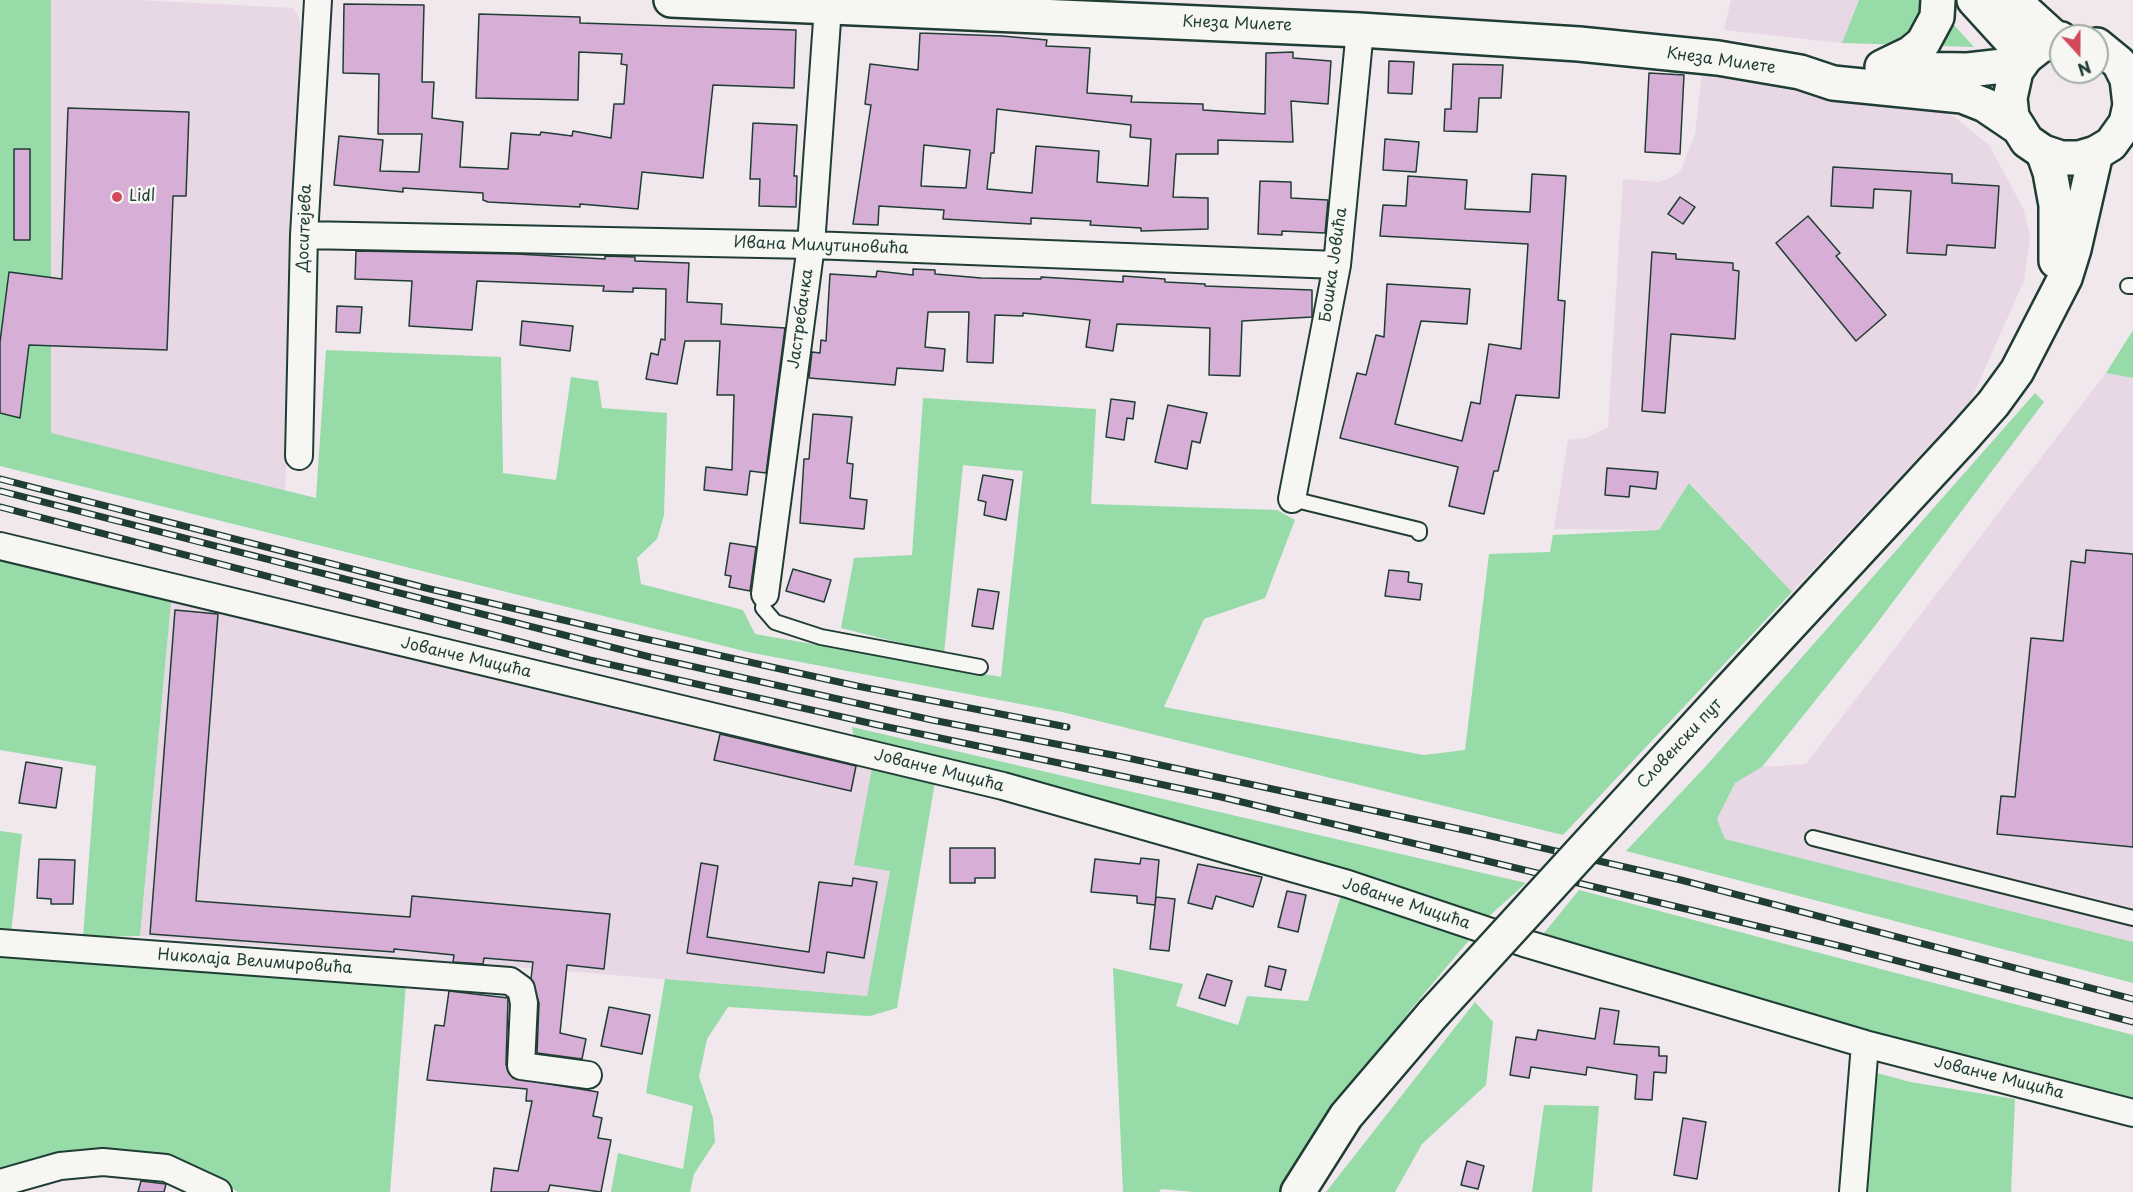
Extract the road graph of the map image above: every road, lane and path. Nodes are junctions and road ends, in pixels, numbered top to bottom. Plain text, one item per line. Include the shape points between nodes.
1 (318, 0) edge
2 (671, 0) edge
3 (1938, 0) edge
4 (1974, 0) edge
5 (2013, 0) edge
6 (828, 7) junction
7 (1360, 30) junction
8 (2049, 31) edge
9 (2049, 43) edge
10 (2116, 58) edge
11 (2024, 61) junction
12 (1882, 67) junction
13 (1800, 72) junction
14 (2130, 121) edge
15 (2016, 126) junction
16 (2043, 152) junction
17 (2096, 153) junction
18 (304, 235) junction
19 (811, 245) junction
20 (1337, 265) junction
21 (2055, 293) junction
22 (299, 456) dead end
23 (1292, 499) joint
24 (1419, 533) dead end
25 (0, 546) edge
26 (765, 594) joint
27 (980, 667) dead end
28 (1813, 838) dead end
29 (2133, 918) edge
30 (0, 943) edge
31 (1865, 1044) junction
32 (588, 1075) dead end
33 (2133, 1113) edge
34 (0, 1183) edge
35 (218, 1192) edge
36 (1298, 1192) edge
37 (1853, 1192) edge

1 - 18 street, Доситејева
2 - 6 main road, Кнеза Милете
3 - 12 main road via 1937,17 1923,43
4 - 11 main road
5 - 8 main road
6 - 7 main road, Кнеза Милете via 1182,17
6 - 19 street, Јастребачка
7 - 13 main road, Кнеза Милете via 1579,44 1718,58
7 - 20 street, Бошка Јовића
9 - 11 main road
10 - 14 main road via 2131,96
11 - 12 main road, Кнеза Милете via 1968,70
11 - 15 main road via 2013,80 2010,98
12 - 13 main road, Кнеза Милете via 1826,65
13 - 15 main road, Кнеза Милете via 1833,83 1962,96 1985,105
14 - 17 main road via 2111,144
15 - 16 main road, Кнеза Милете via 2027,141
16 - 17 main road via 2070,159
16 - 21 main road via 2056,205
17 - 21 main road, Словенски пут via 2074,249 2065,278
18 - 19 street, Ивана Милутиновића
18 - 22 street, Доситејева
19 - 20 street, Ивана Милутиновића
19 - 26 street, Јастребачка
20 - 23 street, Бошка Јовића
21 - 36 main road, Словенски пут, bridge via 2030,349 1993,404 1433,1014 1346,1116
23 - 24 lane
25 - 31 street, Јованче Мицића via 1003,786 1348,884 1524,944
26 - 27 lane via 764,608 775,622 821,637
28 - 29 lane
30 - 32 street, Николаја Велимировића via 510,981 521,989 524,1002 521,1066
31 - 33 street, Јованче Мицића
31 - 37 street
34 - 35 street via 60,1166 103,1162 166,1168

